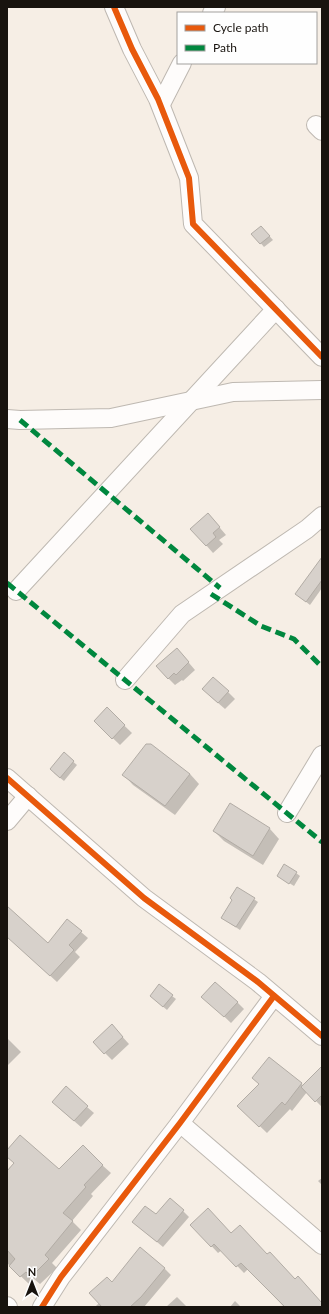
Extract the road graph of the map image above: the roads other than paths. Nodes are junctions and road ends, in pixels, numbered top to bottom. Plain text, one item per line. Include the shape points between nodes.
1 (114, 7) edge
2 (181, 64) edge
3 (161, 104) junction
4 (276, 309) junction
5 (322, 357) edge
6 (322, 390) edge
7 (192, 400) junction
8 (7, 419) edge
9 (322, 516) edge
10 (16, 591) dead end
11 (125, 680) dead end
12 (322, 755) edge
13 (7, 778) edge
14 (28, 796) junction
15 (287, 813) dead end
16 (7, 821) edge
17 (274, 996) junction
18 (322, 1036) edge
19 (180, 1123) junction
20 (322, 1244) edge
21 (42, 1307) edge

1 - 3 street
2 - 3 street
3 - 4 street via 189,178 193,224
4 - 5 street
4 - 7 street
6 - 7 street via 233,392
7 - 8 street via 112,418
7 - 10 street
9 - 11 street via 307,529 182,614
12 - 15 street
13 - 14 street
14 - 16 street
14 - 17 street via 144,898
17 - 18 street
17 - 19 street
19 - 20 street
19 - 21 street via 61,1277

